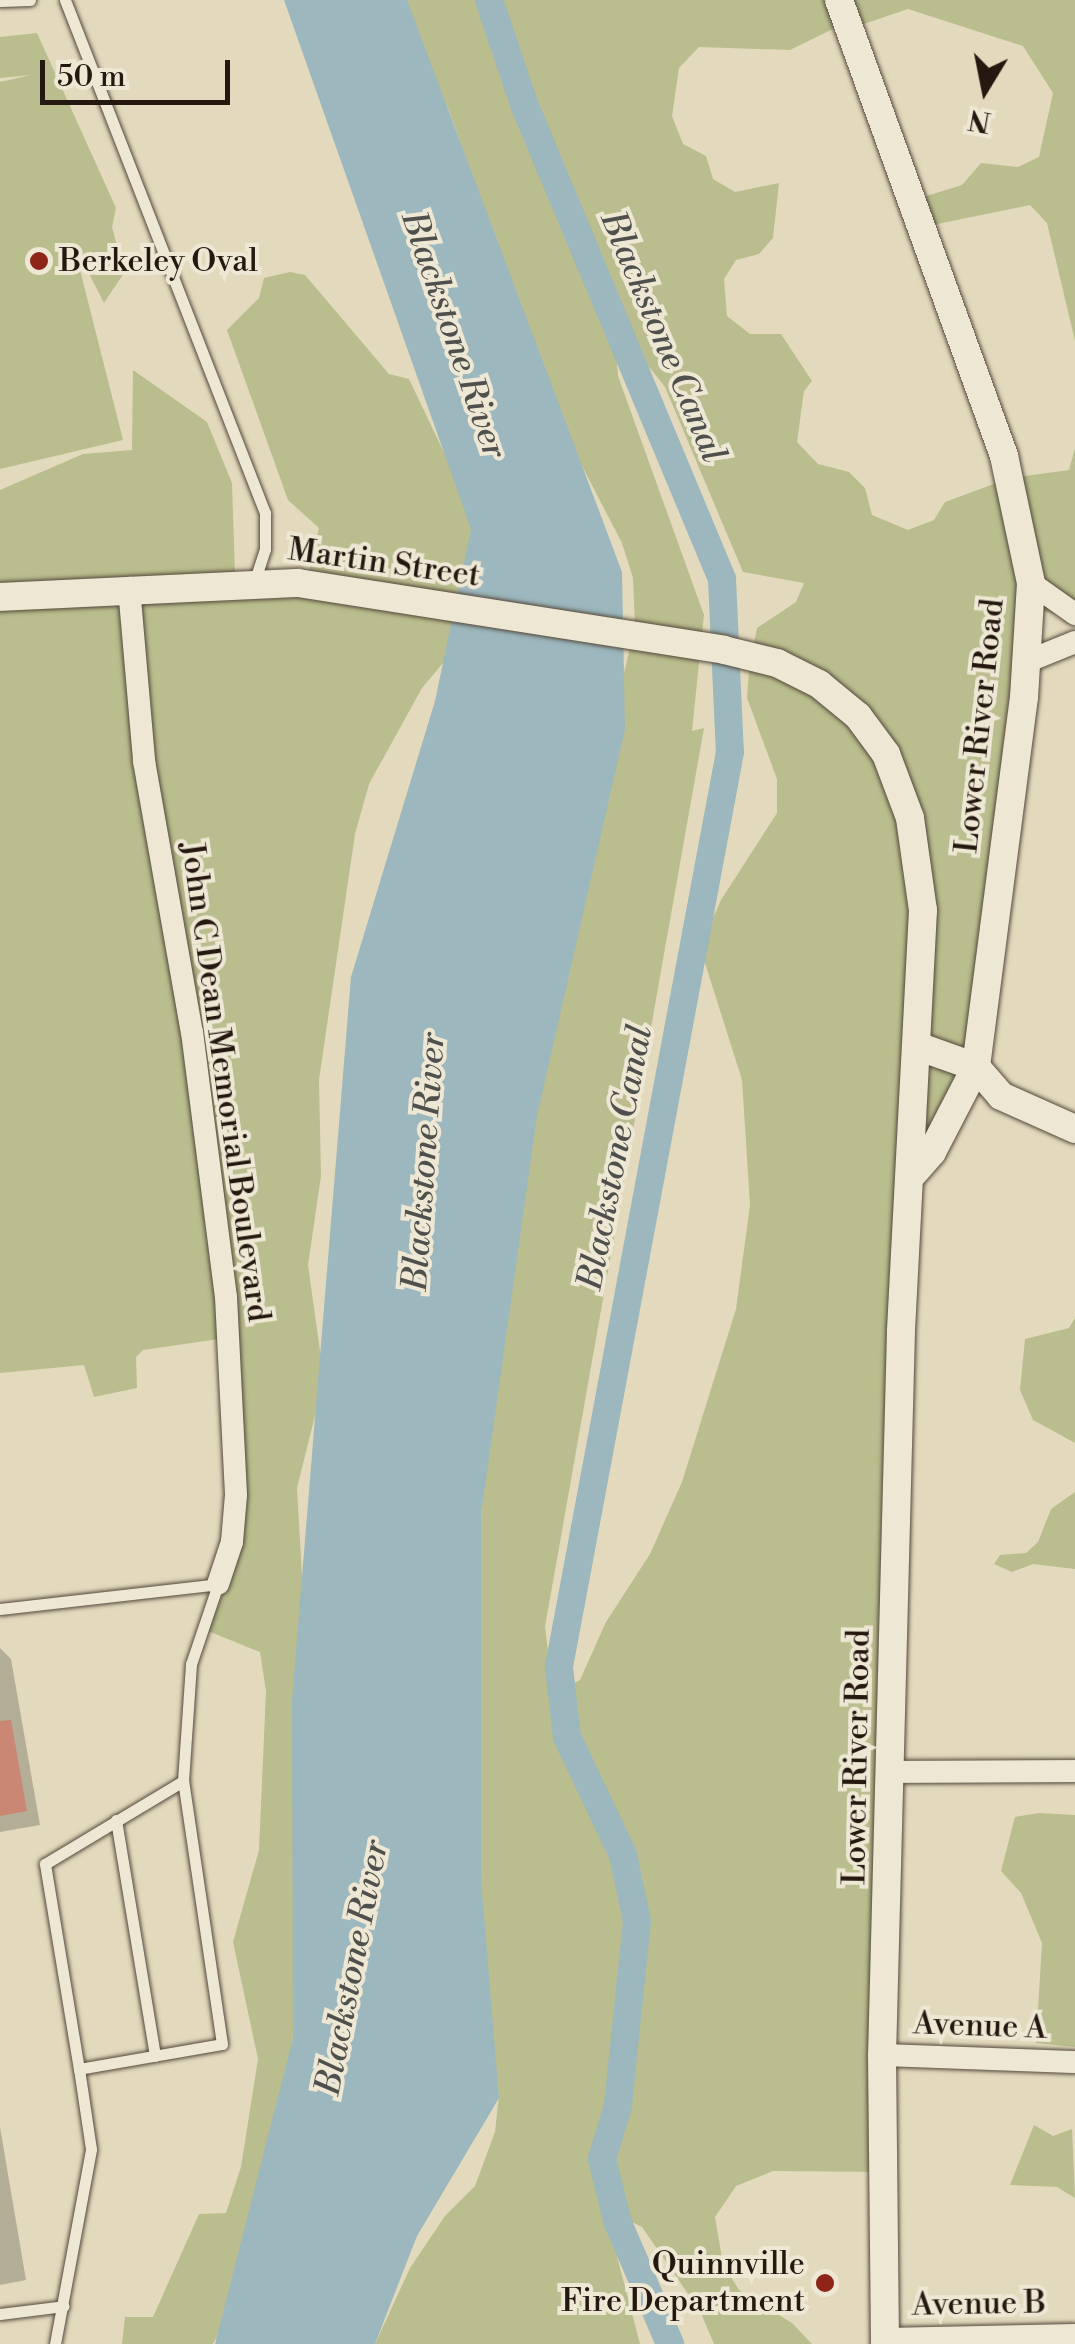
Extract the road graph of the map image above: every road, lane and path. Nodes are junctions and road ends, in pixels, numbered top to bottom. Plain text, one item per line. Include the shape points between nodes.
1 (30, 0) edge
2 (65, 0) edge
3 (839, 0) edge
4 (0, 1) edge
5 (254, 582) junction
6 (1031, 583) junction
7 (129, 588) junction
8 (0, 597) edge
9 (1075, 614) edge
10 (1075, 642) edge
11 (756, 657) joint
12 (1026, 662) junction
13 (917, 1046) junction
14 (976, 1067) junction
15 (1075, 1129) edge
16 (914, 1173) junction
17 (218, 1584) junction
18 (0, 1608) edge
19 (892, 1772) junction
20 (1075, 1772) edge
21 (183, 1782) junction
22 (116, 1820) junction
23 (882, 2055) junction
24 (155, 2056) junction
25 (1075, 2062) edge
26 (79, 2069) junction
27 (64, 2306) junction
28 (0, 2314) edge
29 (1075, 2334) edge
30 (885, 2341) edge
31 (55, 2344) edge

1 - 4 lane
2 - 5 lane via 265,513 265,549
3 - 6 street, Lower River Road via 1004,456
5 - 7 street, Martin Street
5 - 11 street, Martin Street via 344,588
6 - 9 street
6 - 12 street, Lower River Road
7 - 8 street, Martin Street
7 - 17 street, John C Dean Memorial Boulevard via 144,761 192,1032 226,1297 236,1495 232,1542
10 - 12 street
11 - 13 street, Lower River Road via 819,684 874,735 910,818 923,910
12 - 14 street, Lower River Road
13 - 14 street
13 - 16 street, Lower River Road
14 - 15 street via 1001,1096
14 - 16 street, Lower River Road
16 - 19 street, Lower River Road via 901,1331
17 - 18 lane
17 - 21 lane via 191,1664
19 - 20 street
19 - 23 street, Lower River Road
21 - 22 lane
21 - 24 lane via 222,2044
22 - 24 lane
22 - 26 lane via 46,1864
23 - 25 street, Avenue A
23 - 30 street, Lower River Road
24 - 26 lane
26 - 27 lane via 91,2149
27 - 28 lane
27 - 31 lane
29 - 30 street, Avenue B

